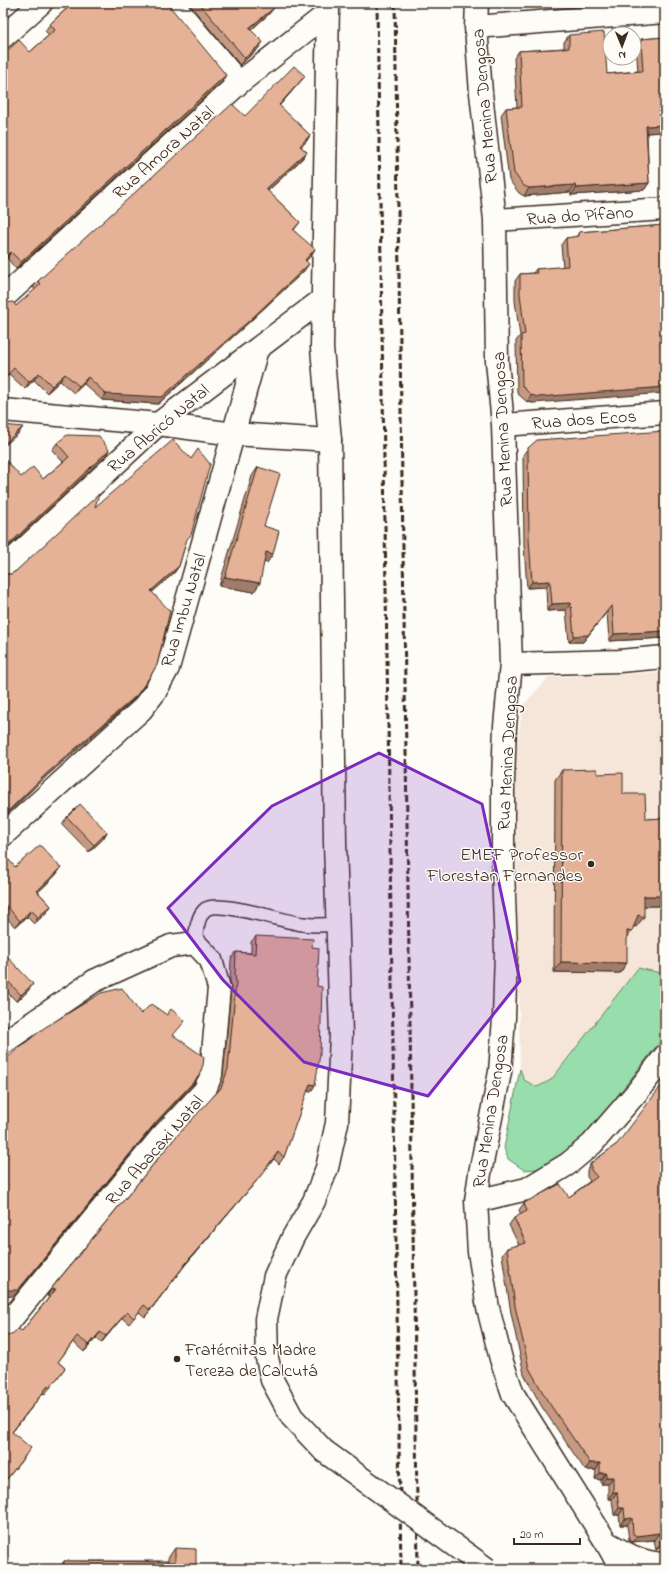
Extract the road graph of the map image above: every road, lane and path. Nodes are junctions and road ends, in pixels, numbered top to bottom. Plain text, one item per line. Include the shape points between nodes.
1 (41, 3) edge
2 (172, 3) edge
3 (477, 3) edge
4 (328, 8) edge
5 (665, 12) edge
6 (476, 27) junction
7 (3, 37) edge
8 (239, 82) junction
9 (665, 209) edge
10 (496, 220) junction
11 (3, 298) edge
12 (323, 299) junction
13 (257, 349) junction
14 (3, 410) edge
15 (665, 414) edge
16 (158, 424) junction
17 (503, 425) junction
18 (234, 434) junction
19 (330, 440) junction
20 (3, 569) edge
21 (665, 657) edge
22 (511, 664) junction
23 (3, 835) edge
24 (337, 924) junction
25 (195, 943) junction
26 (3, 1043) edge
27 (665, 1056) edge
28 (476, 1201) junction
29 (3, 1329) edge
30 (606, 1542) junction
31 (665, 1564) edge
32 (487, 1569) edge
33 (621, 1569) edge

1 - 7 street
2 - 8 street
3 - 6 street, Rua Menina Dengosa
4 - 8 street, Rua Amora Natal
4 - 12 street
5 - 6 street
6 - 10 street, Rua Menina Dengosa
8 - 11 street, Rua Amora Natal
9 - 10 street, Rua do Pífano
10 - 17 street, Rua Menina Dengosa via 497,361
12 - 13 street, Rua Abricó Natal
12 - 19 street via 322,348
13 - 16 street, Rua Abricó Natal
13 - 18 street, Rua Imbu Natal
14 - 16 street
15 - 17 street, Rua dos Ecos
16 - 18 street
16 - 20 street, Rua Abricó Natal
17 - 22 street, Rua Menina Dengosa
18 - 19 street
18 - 23 street, Rua Imbu Natal via 168,668 155,692 141,710
19 - 24 street
21 - 22 street
22 - 28 street, Rua Menina Dengosa via 503,781 506,951 504,1018 500,1072
24 - 25 lane via 304,925 217,907 207,909 201,916
24 - 32 street, bridge via 341,1035 337,1123 326,1168 314,1201 293,1237 275,1276 266,1319 267,1358 272,1380 292,1417 324,1451
25 - 26 street via 171,946 94,980
25 - 29 street, Rua Abacaxi Natal via 211,960 219,988 211,1074 206,1090 161,1137
27 - 28 street via 592,1144 568,1164 527,1189
28 - 30 street, Rua Menina Dengosa via 479,1252 488,1308 513,1394
30 - 31 street, Rua Menina Dengosa via 648,1564
30 - 33 street, Rua Menina Dengosa

